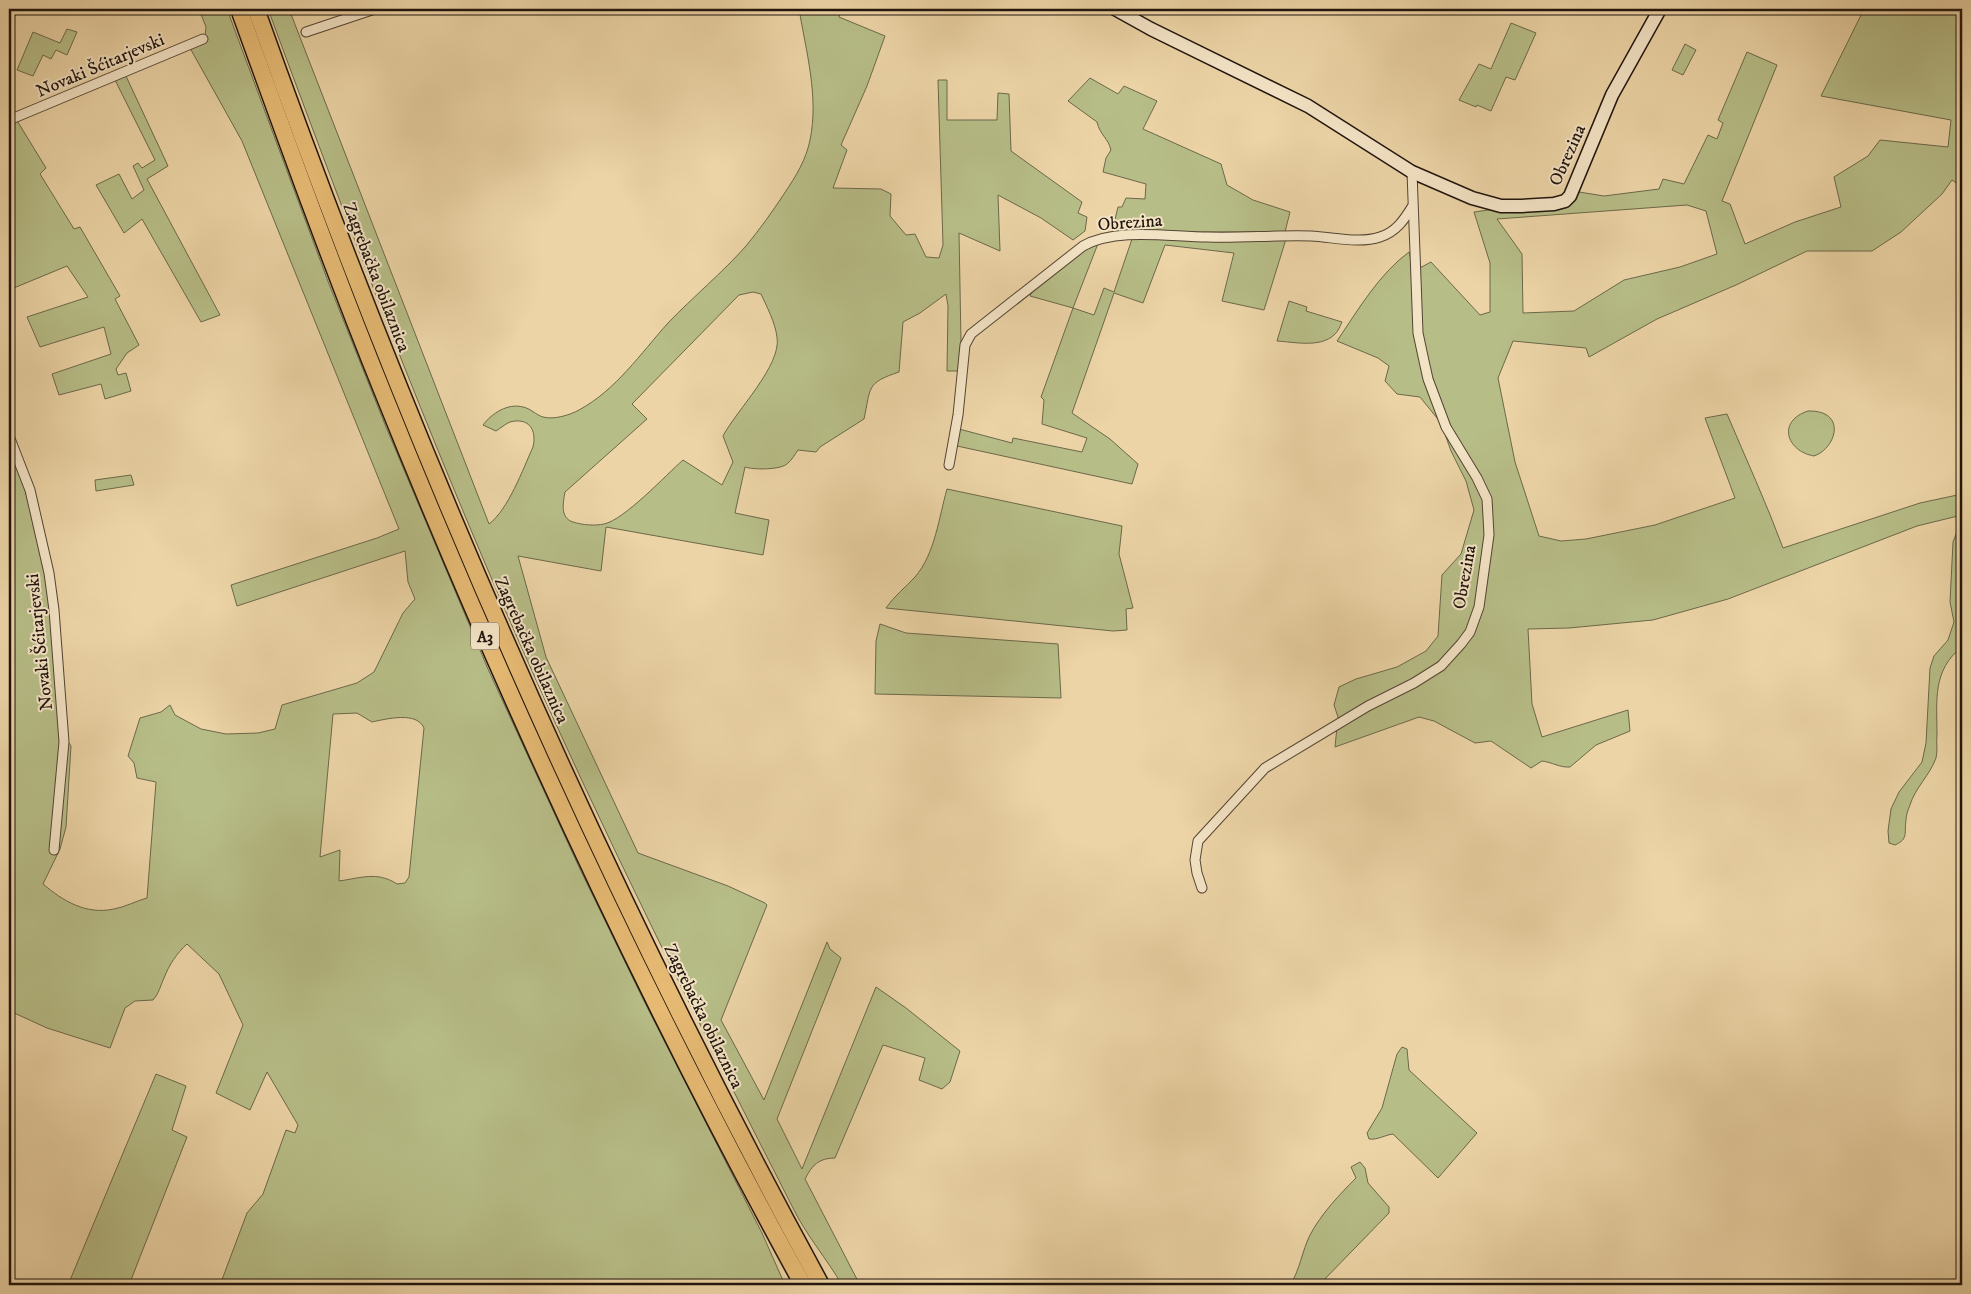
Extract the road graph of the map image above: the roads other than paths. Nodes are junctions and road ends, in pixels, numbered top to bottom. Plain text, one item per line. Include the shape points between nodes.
1 (239, 9) edge
2 (256, 9) edge
3 (374, 9) edge
4 (1116, 9) edge
5 (1660, 9) edge
6 (306, 32) dead end
7 (203, 39) dead end
8 (9, 120) edge
9 (1412, 172) junction
10 (1412, 206) junction
11 (9, 436) edge
12 (949, 465) dead end
13 (54, 850) dead end
14 (1202, 888) dead end
15 (803, 1285) edge
16 (822, 1285) edge

1 - 15 highway, Zagrebačka obilaznica / A3 via 381,389 509,690 648,987
2 - 16 highway, Zagrebačka obilaznica / A3 via 395,380 524,684 666,987
3 - 6 street
4 - 9 street, Obrezina via 1308,106
5 - 9 street, Obrezina via 1612,95 1574,189 1565,201 1521,206 1488,203
7 - 8 street, Novaki Šćitarjevski
9 - 10 street, Obrezina
10 - 12 street, Obrezina via 1396,228 1368,240 1300,236 1139,235 1093,240 967,340
10 - 14 street, Obrezina via 1418,333 1428,379 1446,427 1487,499 1489,534 1479,607 1470,632 1441,666 1265,768 1198,841 1195,860
11 - 13 street, Novaki Šćitarjevski via 30,490 54,610 64,742

